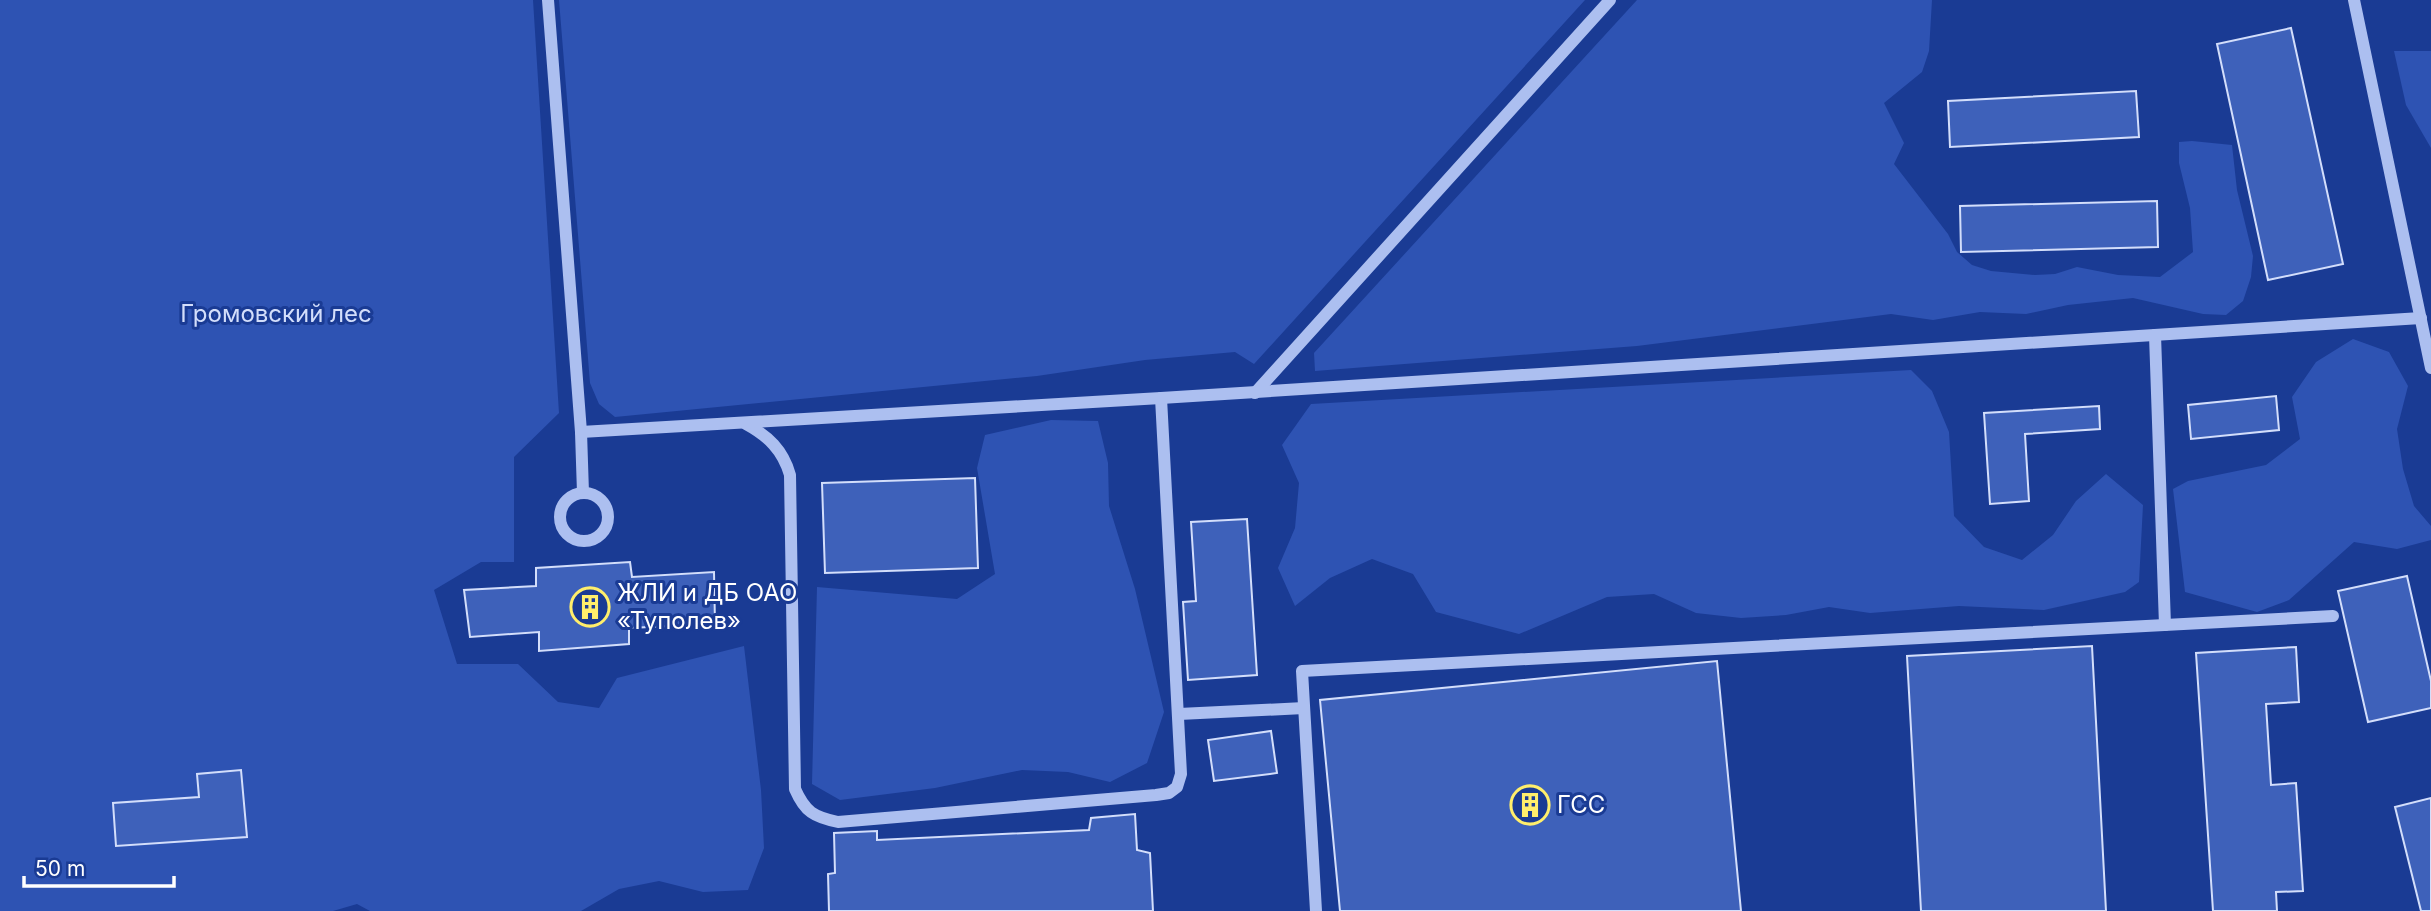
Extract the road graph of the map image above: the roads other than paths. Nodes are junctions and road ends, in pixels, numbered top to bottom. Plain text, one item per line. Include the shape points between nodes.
1 (548, 0) edge
2 (1610, 0) edge
3 (2354, 0) edge
4 (2421, 318) junction
5 (2155, 335) junction
6 (2431, 368) edge
7 (1255, 393) junction
8 (1161, 398) junction
9 (745, 423) junction
10 (581, 432) junction
11 (583, 493) dead end
12 (2333, 616) dead end
13 (2165, 625) junction
14 (1304, 708) junction
15 (1179, 714) junction
16 (1316, 911) edge

1 - 10 lane
2 - 7 lane
3 - 4 lane
4 - 5 lane
4 - 6 lane
5 - 7 lane
5 - 13 lane
7 - 8 lane
8 - 9 lane
8 - 15 lane
9 - 10 lane
9 - 15 lane via 763,433 781,452 790,475 795,789 802,806 812,813 838,822 1169,793 1181,780
10 - 11 lane
12 - 13 lane
13 - 14 lane via 1302,671
14 - 15 lane
14 - 16 lane

